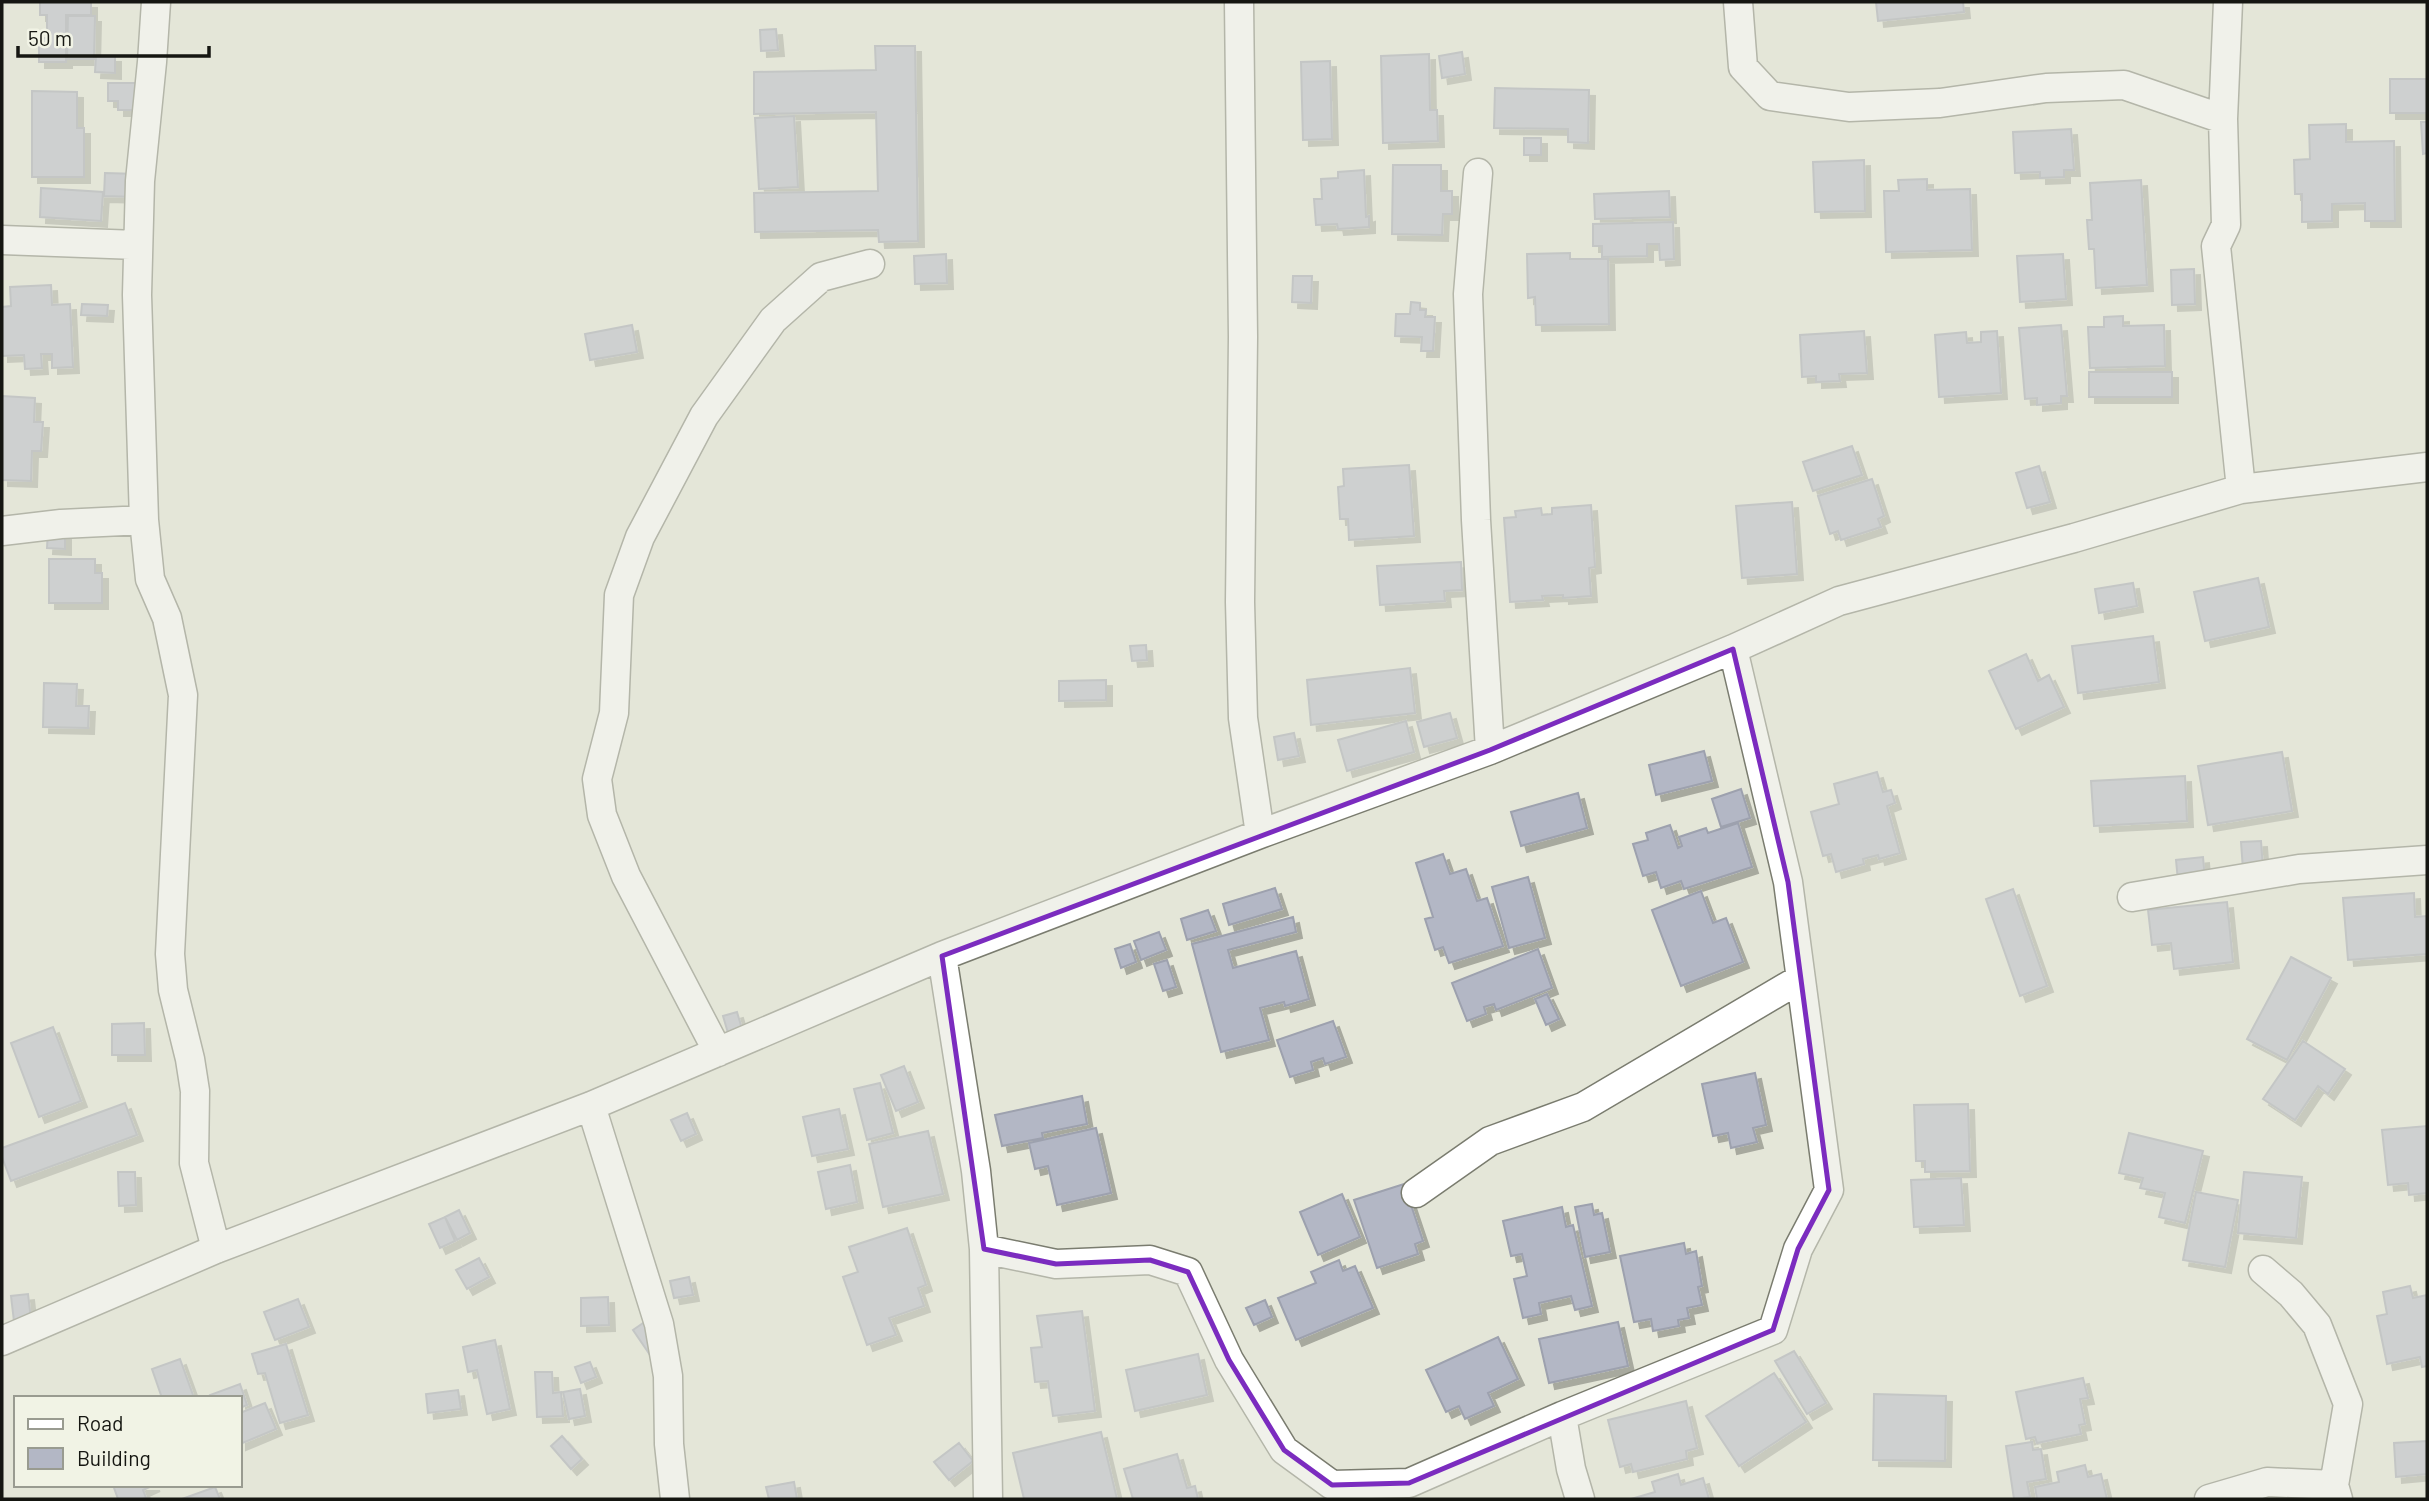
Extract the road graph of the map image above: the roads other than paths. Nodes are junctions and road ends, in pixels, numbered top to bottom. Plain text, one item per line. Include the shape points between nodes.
1 (156, 2) edge
2 (1239, 2) edge
3 (1738, 2) edge
4 (2228, 2) edge
5 (2223, 119) junction
6 (1478, 173) dead end
7 (2, 240) edge
8 (137, 245) junction
9 (870, 264) dead end
10 (2427, 467) edge
11 (2241, 489) junction
12 (144, 520) junction
13 (2, 531) edge
14 (1733, 649) junction
15 (1490, 750) junction
16 (1260, 834) junction
17 (2427, 860) edge
18 (2132, 897) dead end
19 (942, 956) junction
20 (1800, 979) junction
21 (718, 1052) junction
22 (591, 1106) junction
23 (1416, 1193) dead end
24 (216, 1249) junction
25 (984, 1249) junction
26 (2263, 1270) dead end
27 (2, 1341) edge
28 (1562, 1416) junction
29 (1412, 1491) edge
30 (2336, 1492) edge
31 (675, 1499) edge
32 (988, 1499) edge
33 (1580, 1499) edge
34 (2208, 1499) edge

1 - 8 street
2 - 16 street via 1242,718
3 - 5 street via 1743,67 1770,96 1849,107 2124,85
4 - 5 street
5 - 11 street via 2226,225 2216,246
6 - 15 street via 1468,294
7 - 8 street
8 - 12 street
9 - 21 street via 821,277 773,320 704,416 640,537 619,595 614,713 597,779 602,815 626,876
10 - 11 street
11 - 14 street via 1839,601
12 - 13 street
12 - 24 street via 150,579 167,618 183,695 170,954 173,990 195,1091 194,1163
14 - 15 street
14 - 20 street via 1786,872
15 - 16 street
16 - 19 street
17 - 18 street via 2300,869
19 - 21 street
19 - 25 street
20 - 23 street via 1583,1107 1490,1141
20 - 28 street via 1829,1190 1798,1249 1773,1330
21 - 22 street
22 - 24 street
22 - 31 street via 659,1324 668,1376
24 - 27 street
25 - 29 street via 1056,1264 1150,1260 1188,1272 1229,1360 1284,1450 1332,1485
25 - 32 street
26 - 30 street via 2317,1325 2348,1404
28 - 29 street
28 - 33 street
30 - 34 street via 2267,1482

